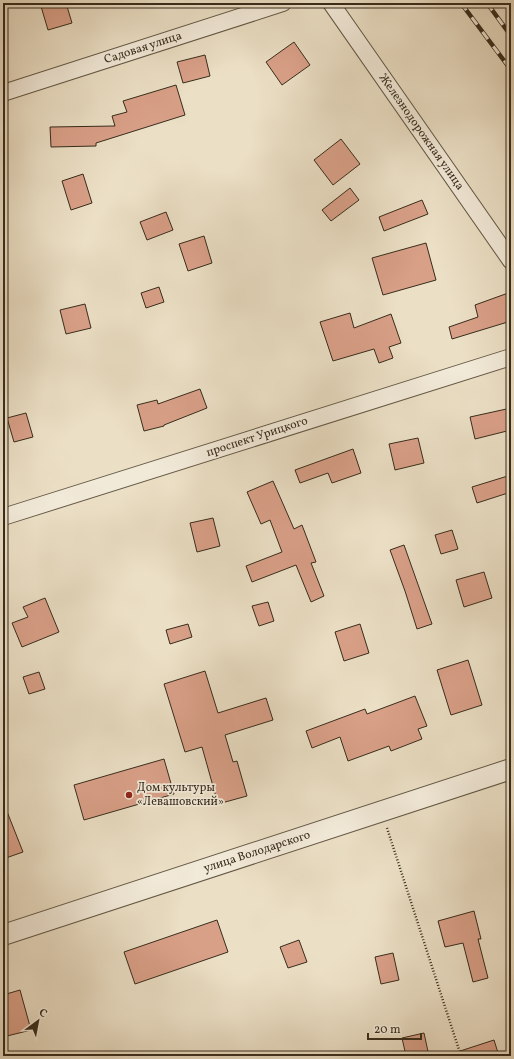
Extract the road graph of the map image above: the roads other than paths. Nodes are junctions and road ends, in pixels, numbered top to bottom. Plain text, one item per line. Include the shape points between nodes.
1 (283, 3) edge
2 (331, 3) edge
3 (3, 93) edge
4 (511, 261) edge
5 (511, 357) edge
6 (3, 517) edge
7 (511, 769) edge
8 (3, 935) edge

1 - 3 street, Садовая улица
2 - 4 street, Железнодорожная улица
5 - 6 street, проспект Урицкого
7 - 8 street, улица Володарского

